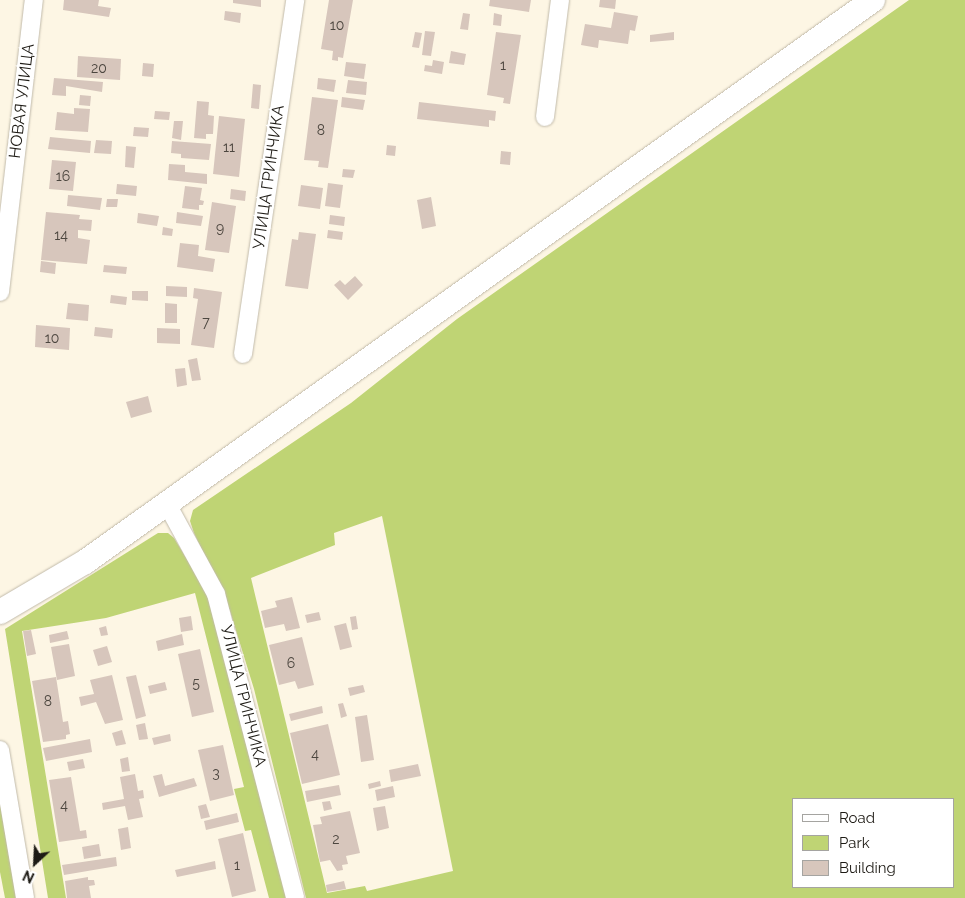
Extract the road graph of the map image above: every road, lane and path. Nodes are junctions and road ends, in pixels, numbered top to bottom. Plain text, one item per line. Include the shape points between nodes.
1 (34, 0) edge
2 (295, 0) edge
3 (560, 0) edge
4 (872, 0) edge
5 (544, 117) dead end
6 (0, 292) edge
7 (243, 354) dead end
8 (167, 504) junction
9 (0, 612) edge
10 (0, 750) edge
11 (25, 898) edge
12 (295, 898) edge

1 - 6 street, НОВАЯ УЛИЦА
2 - 7 street, УЛИЦА ГРИНЧИКА
3 - 5 street
4 - 8 street
8 - 9 street via 85,562
8 - 12 street, УЛИЦА ГРИНЧИКА via 216,594
10 - 11 street

